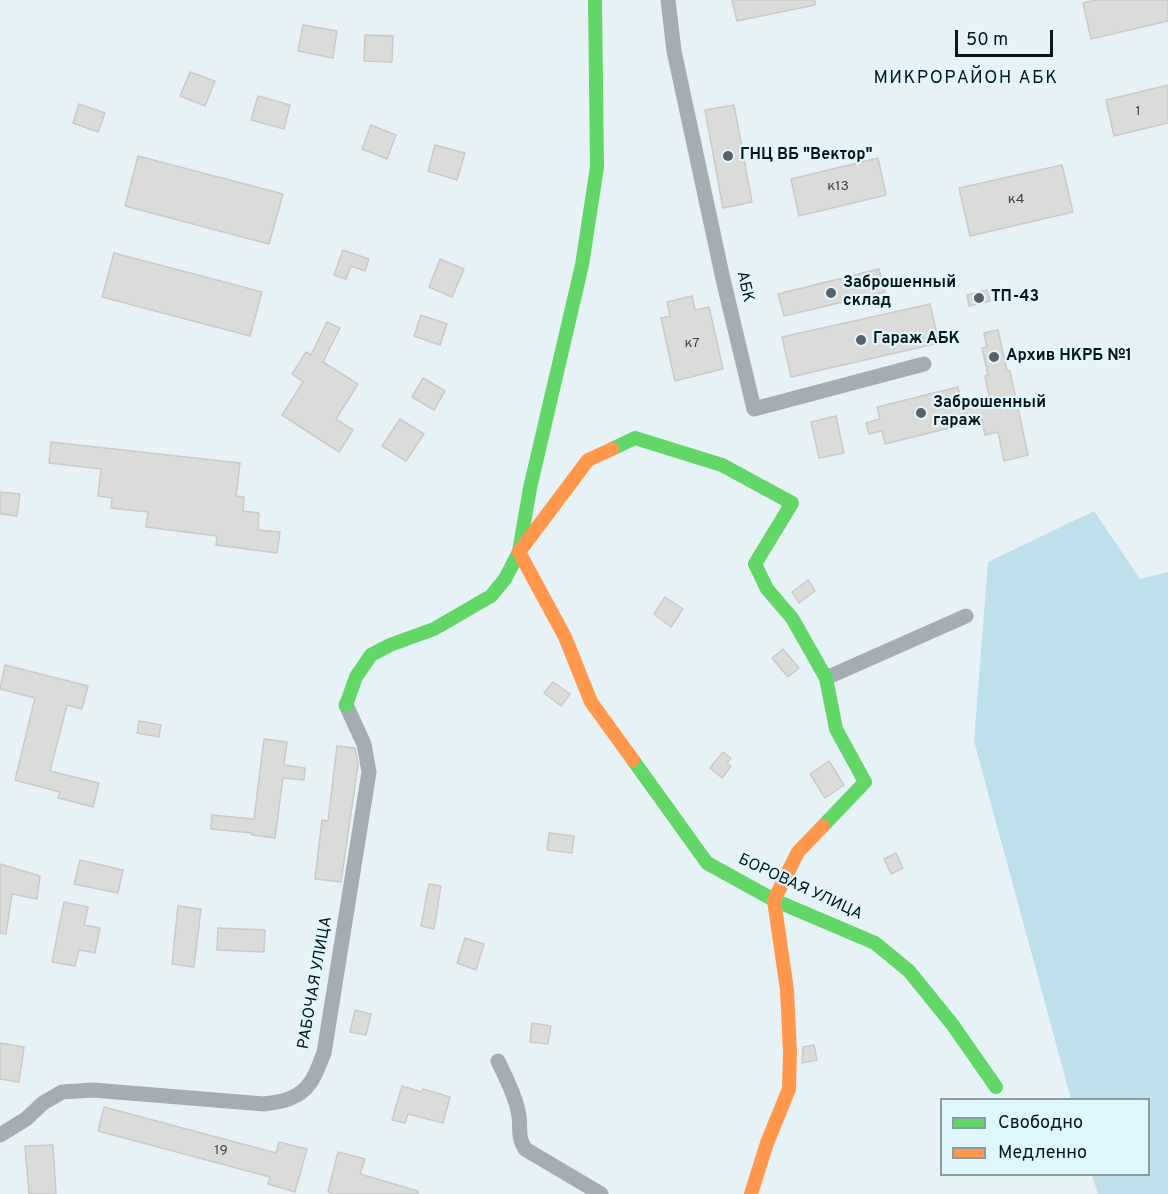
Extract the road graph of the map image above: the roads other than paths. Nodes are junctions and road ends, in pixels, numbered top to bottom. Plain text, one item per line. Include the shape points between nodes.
1 (596, 0) edge
2 (668, 0) edge
3 (924, 364) dead end
4 (519, 552) junction
5 (966, 616) dead end
6 (826, 678) junction
7 (346, 705) joint
8 (774, 900) junction
9 (498, 1061) dead end
10 (996, 1087) dead end
11 (0, 1135) edge
12 (601, 1194) edge
13 (751, 1194) edge

1 - 4 street via 597,167 582,265
2 - 3 street, АБК via 674,51 754,409
4 - 6 street via 588,460 635,438 722,465 792,503 755,564 767,589 792,618
4 - 7 street via 491,596 434,629 371,655 356,677
4 - 8 street, БОРОВАЯ УЛИЦА via 565,637 591,702 707,863
5 - 6 street
6 - 8 street via 836,729 865,782 798,852
7 - 11 street, РАБОЧАЯ УЛИЦА via 364,744 369,772 324,1053 310,1083 290,1099 264,1104 93,1090 62,1092
8 - 10 street, БОРОВАЯ УЛИЦА via 875,943 909,971
8 - 13 street via 787,990 789,1089
9 - 12 street via 519,1115 519,1138 525,1149

